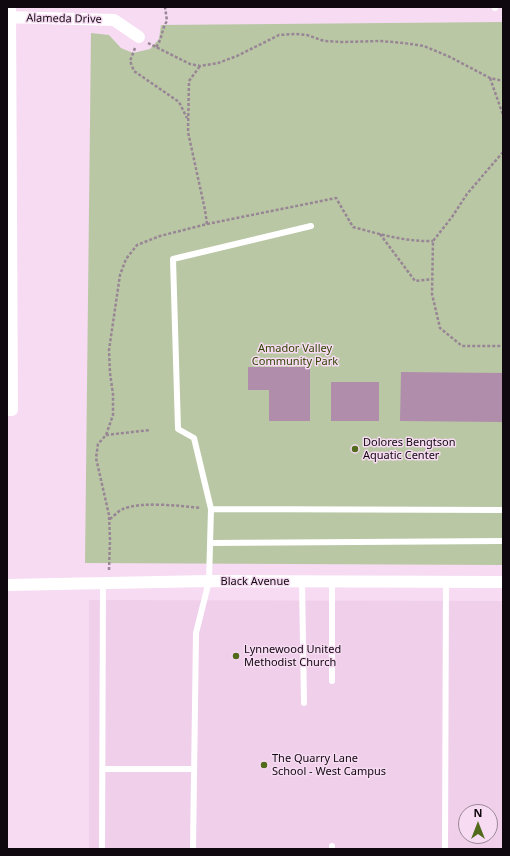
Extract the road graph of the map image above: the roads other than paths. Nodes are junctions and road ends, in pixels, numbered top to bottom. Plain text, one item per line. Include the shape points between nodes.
1 (9, 14) edge
2 (139, 37) road end
3 (311, 226) dead end
4 (7, 410) edge
5 (208, 508) junction
6 (503, 510) edge
7 (503, 541) edge
8 (210, 543) junction
9 (208, 581) junction
10 (302, 582) junction
11 (332, 582) junction
12 (446, 582) junction
13 (503, 582) edge
14 (106, 583) junction
15 (7, 585) edge
16 (332, 681) dead end
17 (304, 703) dead end
18 (103, 769) junction
19 (194, 769) junction
20 (102, 849) edge
21 (193, 849) edge
22 (445, 849) edge

1 - 2 street, Alameda Drive via 114,20
1 - 4 street via 12,410
3 - 5 lane via 173,259 178,429 194,438
5 - 6 lane
5 - 8 lane
7 - 8 lane
8 - 9 lane
9 - 10 street, Black Avenue
9 - 14 street, Black Avenue
9 - 19 lane via 196,633
10 - 11 street, Black Avenue
10 - 17 lane
11 - 12 street, Black Avenue
11 - 16 lane
12 - 13 street, Black Avenue
12 - 22 lane
14 - 15 street, Black Avenue
14 - 18 lane
18 - 19 lane
18 - 20 lane
19 - 21 lane

